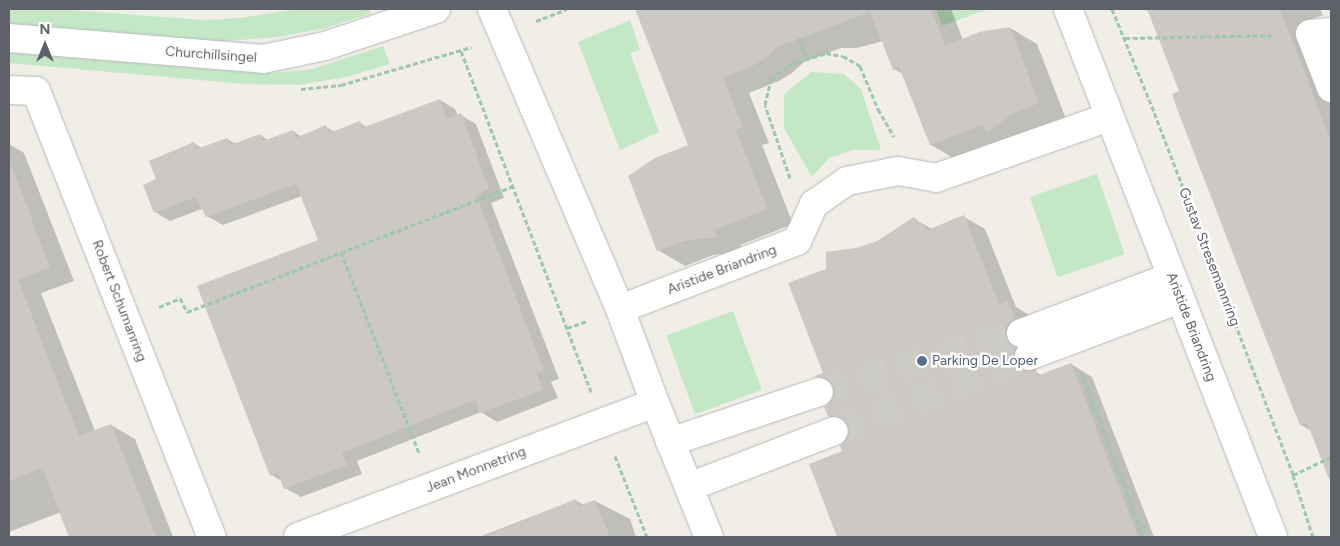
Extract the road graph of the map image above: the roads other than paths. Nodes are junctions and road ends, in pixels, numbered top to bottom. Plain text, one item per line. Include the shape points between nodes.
1 (436, 9) edge
2 (492, 9) edge
3 (1068, 9) edge
4 (1321, 33) edge
5 (9, 38) edge
6 (1331, 88) edge
7 (9, 90) edge
8 (1108, 117) junction
9 (1176, 288) junction
10 (620, 309) junction
11 (819, 392) tunnel mouth
12 (654, 404) junction
13 (834, 431) tunnel mouth
14 (670, 442) junction
15 (689, 487) junction
16 (212, 537) edge
17 (298, 537) edge
18 (708, 537) edge
19 (1273, 537) edge

1 - 5 street, Churchillsingel via 325,46 264,59
2 - 10 street
3 - 8 street, Aristide Briandring
4 - 6 street
7 - 16 street, Robert Schumanring via 36,91
8 - 9 street, Aristide Briandring
8 - 10 street, Aristide Briandring via 936,178 898,171 847,181 814,204 797,240
9 - 9 street via 1025,344 1069,340
9 - 19 street, Aristide Briandring
10 - 12 street
11 - 14 street
12 - 14 street
12 - 17 street, Jean Monnetring
13 - 15 street
14 - 15 street
15 - 18 street

